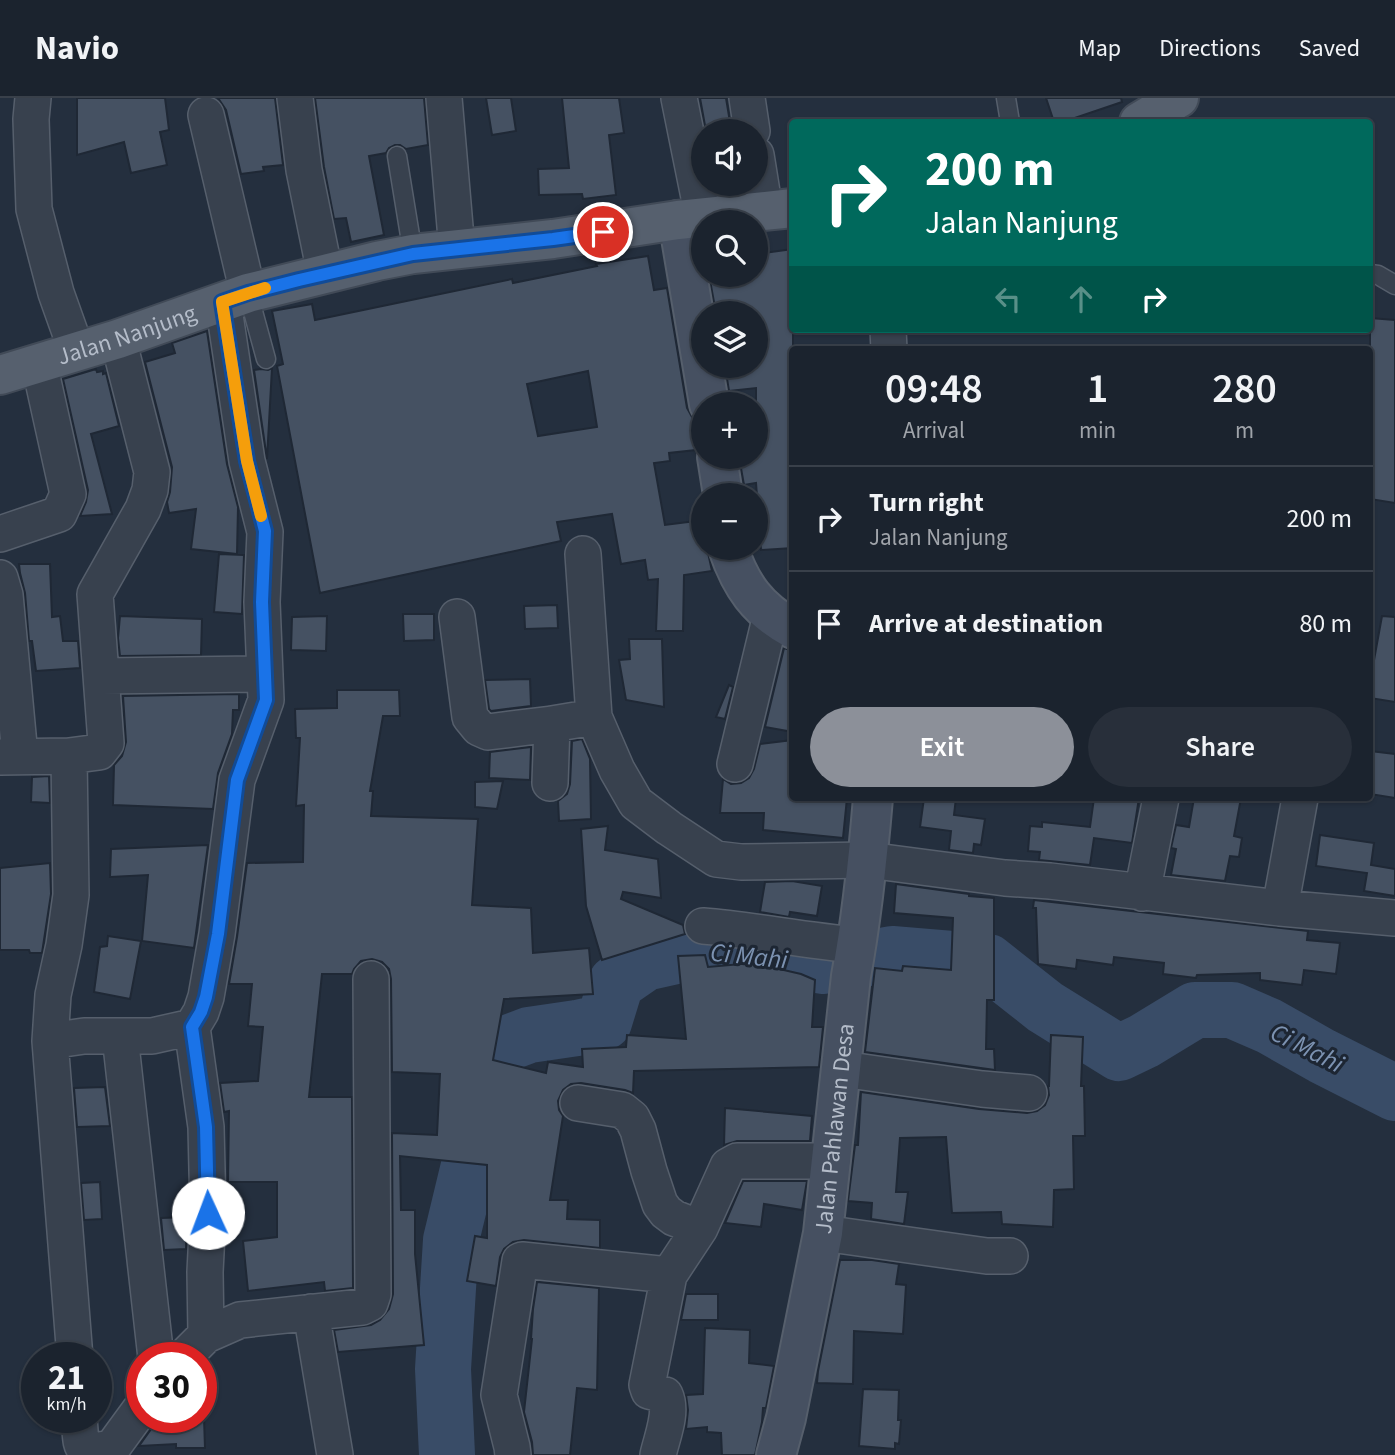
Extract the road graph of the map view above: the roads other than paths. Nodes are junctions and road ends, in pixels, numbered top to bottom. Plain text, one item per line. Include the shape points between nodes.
1 (33, 98) edge
2 (295, 98) edge
3 (444, 98) edge
4 (679, 98) edge
5 (747, 98) edge
6 (1006, 98) edge
7 (1179, 98) edge
8 (206, 115) dead end
9 (750, 119) edge
10 (1010, 119) edge
11 (1144, 119) edge
12 (397, 156) dead end
13 (768, 184) edge
14 (779, 210) edge
15 (690, 219) junction
16 (457, 250) junction
17 (413, 254) junction
18 (325, 274) junction
19 (1373, 274) edge
20 (1395, 285) edge
21 (235, 297) junction
22 (118, 339) junction
23 (77, 352) junction
24 (266, 359) dead end
25 (39, 363) junction
26 (0, 375) edge
27 (708, 392) edge
28 (0, 534) edge
29 (583, 554) dead end
30 (732, 560) edge
31 (0, 578) edge
32 (457, 617) dead end
33 (782, 622) edge
34 (265, 674) junction
35 (102, 676) junction
36 (594, 717) junction
37 (552, 724) junction
38 (69, 756) junction
39 (10, 757) edge
40 (735, 764) dead end
41 (550, 783) dead end
42 (873, 801) edge
43 (1160, 801) edge
44 (1299, 801) edge
45 (868, 860) junction
46 (1142, 893) junction
47 (1280, 908) junction
48 (1395, 918) edge
49 (703, 926) dead end
50 (854, 959) junction
51 (371, 979) dead end
52 (192, 1027) junction
53 (120, 1036) junction
54 (50, 1041) junction
55 (842, 1069) junction
56 (1028, 1093) dead end
57 (578, 1103) dead end
58 (832, 1161) junction
59 (700, 1228) junction
60 (823, 1233) junction
61 (1010, 1256) dead end
62 (669, 1275) junction
63 (311, 1312) junction
64 (74, 1342) edge
65 (154, 1342) edge
66 (196, 1342) edge
67 (203, 1342) edge
68 (126, 1429) edge
69 (80, 1433) edge
70 (335, 1455) edge
71 (513, 1455) edge
72 (659, 1455) edge
73 (776, 1455) edge

1 - 23 street via 34,209
2 - 18 street
3 - 16 street
4 - 15 street
5 - 9 street
6 - 10 lane
7 - 11 main road
8 - 21 street
12 - 17 lane
13 - 14 street
14 - 15 main road, Jalan Nanjung
15 - 16 main road, Jalan Nanjung
15 - 27 main road
16 - 17 main road, Jalan Nanjung
17 - 18 main road, Jalan Nanjung
18 - 21 main road, Jalan Nanjung
19 - 20 lane
21 - 22 main road, Jalan Nanjung
21 - 24 lane
21 - 34 street via 247,461 265,531
22 - 23 main road, Jalan Nanjung
22 - 35 street via 152,472 143,509 95,594
23 - 25 main road, Jalan Nanjung
25 - 26 main road, Jalan Nanjung
25 - 28 street via 68,494 60,514
29 - 36 street
30 - 33 main road via 745,588
31 - 39 street via 5,595
32 - 37 street via 470,717 479,728 488,732
33 - 40 street via 763,641
34 - 35 street
34 - 52 street via 266,700 237,780 206,997
35 - 38 street via 106,743 99,752
36 - 37 street
36 - 45 street via 636,803 716,859
37 - 41 street
38 - 39 street
38 - 54 street via 71,895 53,995
42 - 45 main road, Jalan Pahlawan Desa
43 - 46 street
44 - 47 street
45 - 46 street
45 - 50 main road, Jalan Pahlawan Desa
46 - 47 street
47 - 48 street
49 - 50 street via 824,943
50 - 55 main road, Jalan Pahlawan Desa
51 - 63 street via 373,1294 370,1303 362,1307
52 - 53 street via 152,1036
52 - 66 street via 206,1127 208,1213
53 - 54 street
53 - 65 street
54 - 64 street
55 - 56 street
55 - 58 main road, Jalan Pahlawan Desa
57 - 59 street via 622,1111 632,1118 660,1204 674,1218
58 - 59 street via 733,1162
58 - 60 main road, Jalan Pahlawan Desa
59 - 62 street
60 - 61 street
60 - 73 main road, Jalan Pahlawan Desa
62 - 71 street via 520,1261 499,1395
62 - 72 street via 647,1385 649,1391 665,1395 668,1402
63 - 67 street via 240,1320
63 - 70 street
68 - 69 street via 112,1448 89,1452 81,1444

